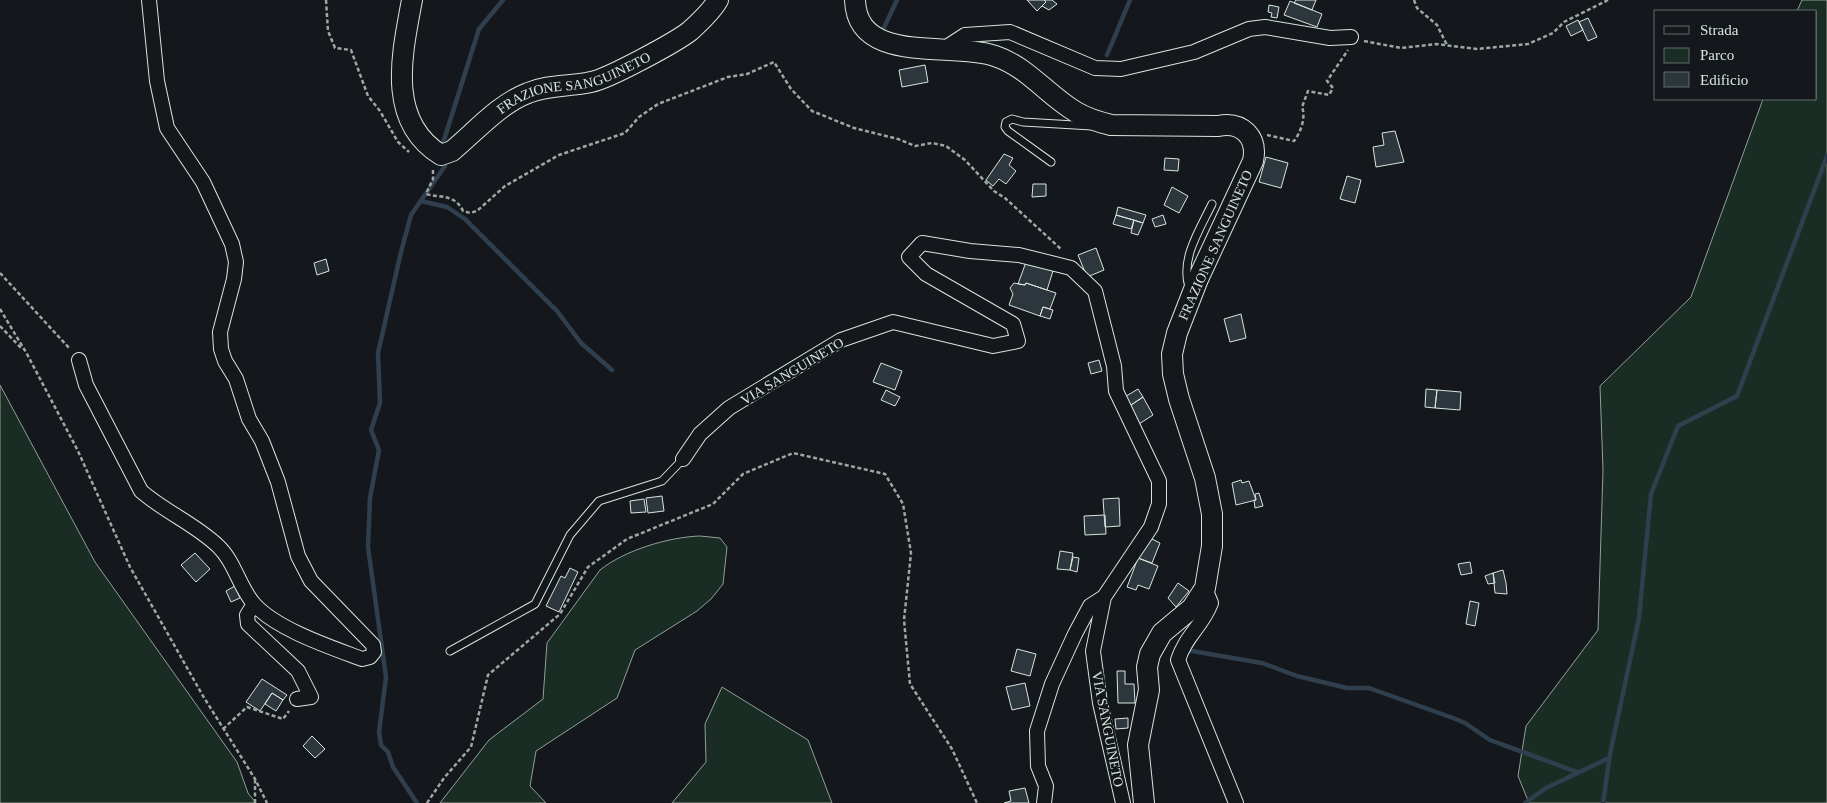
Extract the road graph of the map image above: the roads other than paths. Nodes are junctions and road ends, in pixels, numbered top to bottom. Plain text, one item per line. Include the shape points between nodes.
1 (149, 0) edge
2 (412, 0) edge
3 (718, 0) edge
4 (855, 0) edge
5 (1355, 41) road end
6 (944, 48) junction
7 (1098, 122) junction
8 (1052, 162) dead end
9 (1212, 204) dead end
10 (1192, 295) junction
11 (80, 360) road end
12 (683, 459) joint
13 (1205, 588) junction
14 (1104, 597) junction
15 (254, 604) junction
16 (450, 651) dead end
17 (297, 699) road end
18 (1044, 803) edge
19 (1123, 803) edge
20 (1144, 803) edge
21 (1236, 803) edge

1 - 15 street via 157,81 167,128 203,182 232,244 236,262 220,332 220,349 236,379 249,419 262,441 278,482 298,556 312,581 373,645 373,654 362,659 295,632
2 - 3 street, FRAZIONE SANGUINETO via 402,56 402,84 408,118 422,155 441,155 452,151 526,94 548,86 592,82 607,76 689,32
4 - 6 street via 855,12 876,39 892,46
5 - 6 street via 1265,27 1248,29 1194,52 1122,70 1095,68 1010,32 964,35
6 - 7 street via 969,50 1002,59 1025,70 1076,112
7 - 8 lane via 1090,127 1012,119 1006,122 1008,131
7 - 10 street, FRAZIONE SANGUINETO via 1111,125 1227,124 1244,129 1254,143 1253,161
9 - 10 lane via 1188,257 1186,270
10 - 13 street, FRAZIONE SANGUINETO via 1176,333 1172,354 1177,390 1205,478 1212,514 1212,546
11 - 15 street via 86,385 141,491 219,547
12 - 14 street, VIA SANGUINETO via 700,434 729,408 841,340 893,322 993,346 1018,341 1013,324 926,274 909,257 922,243 1020,255 1071,268 1094,291 1114,366 1116,391 1159,481 1160,504 1152,527
12 - 16 lane via 662,481 600,501 570,535 536,604
13 - 20 street, FRAZIONE SANGUINETO via 1192,608 1162,632 1150,654 1148,697 1138,745
13 - 21 street via 1212,603 1206,616 1183,644 1178,660
14 - 18 street, VIA SANGUINETO via 1090,606 1074,634 1052,684 1037,731 1038,766 1046,786
14 - 19 street, VIA SANGUINETO via 1093,651 1100,703
15 - 17 street via 247,615 248,624 298,671 311,697

